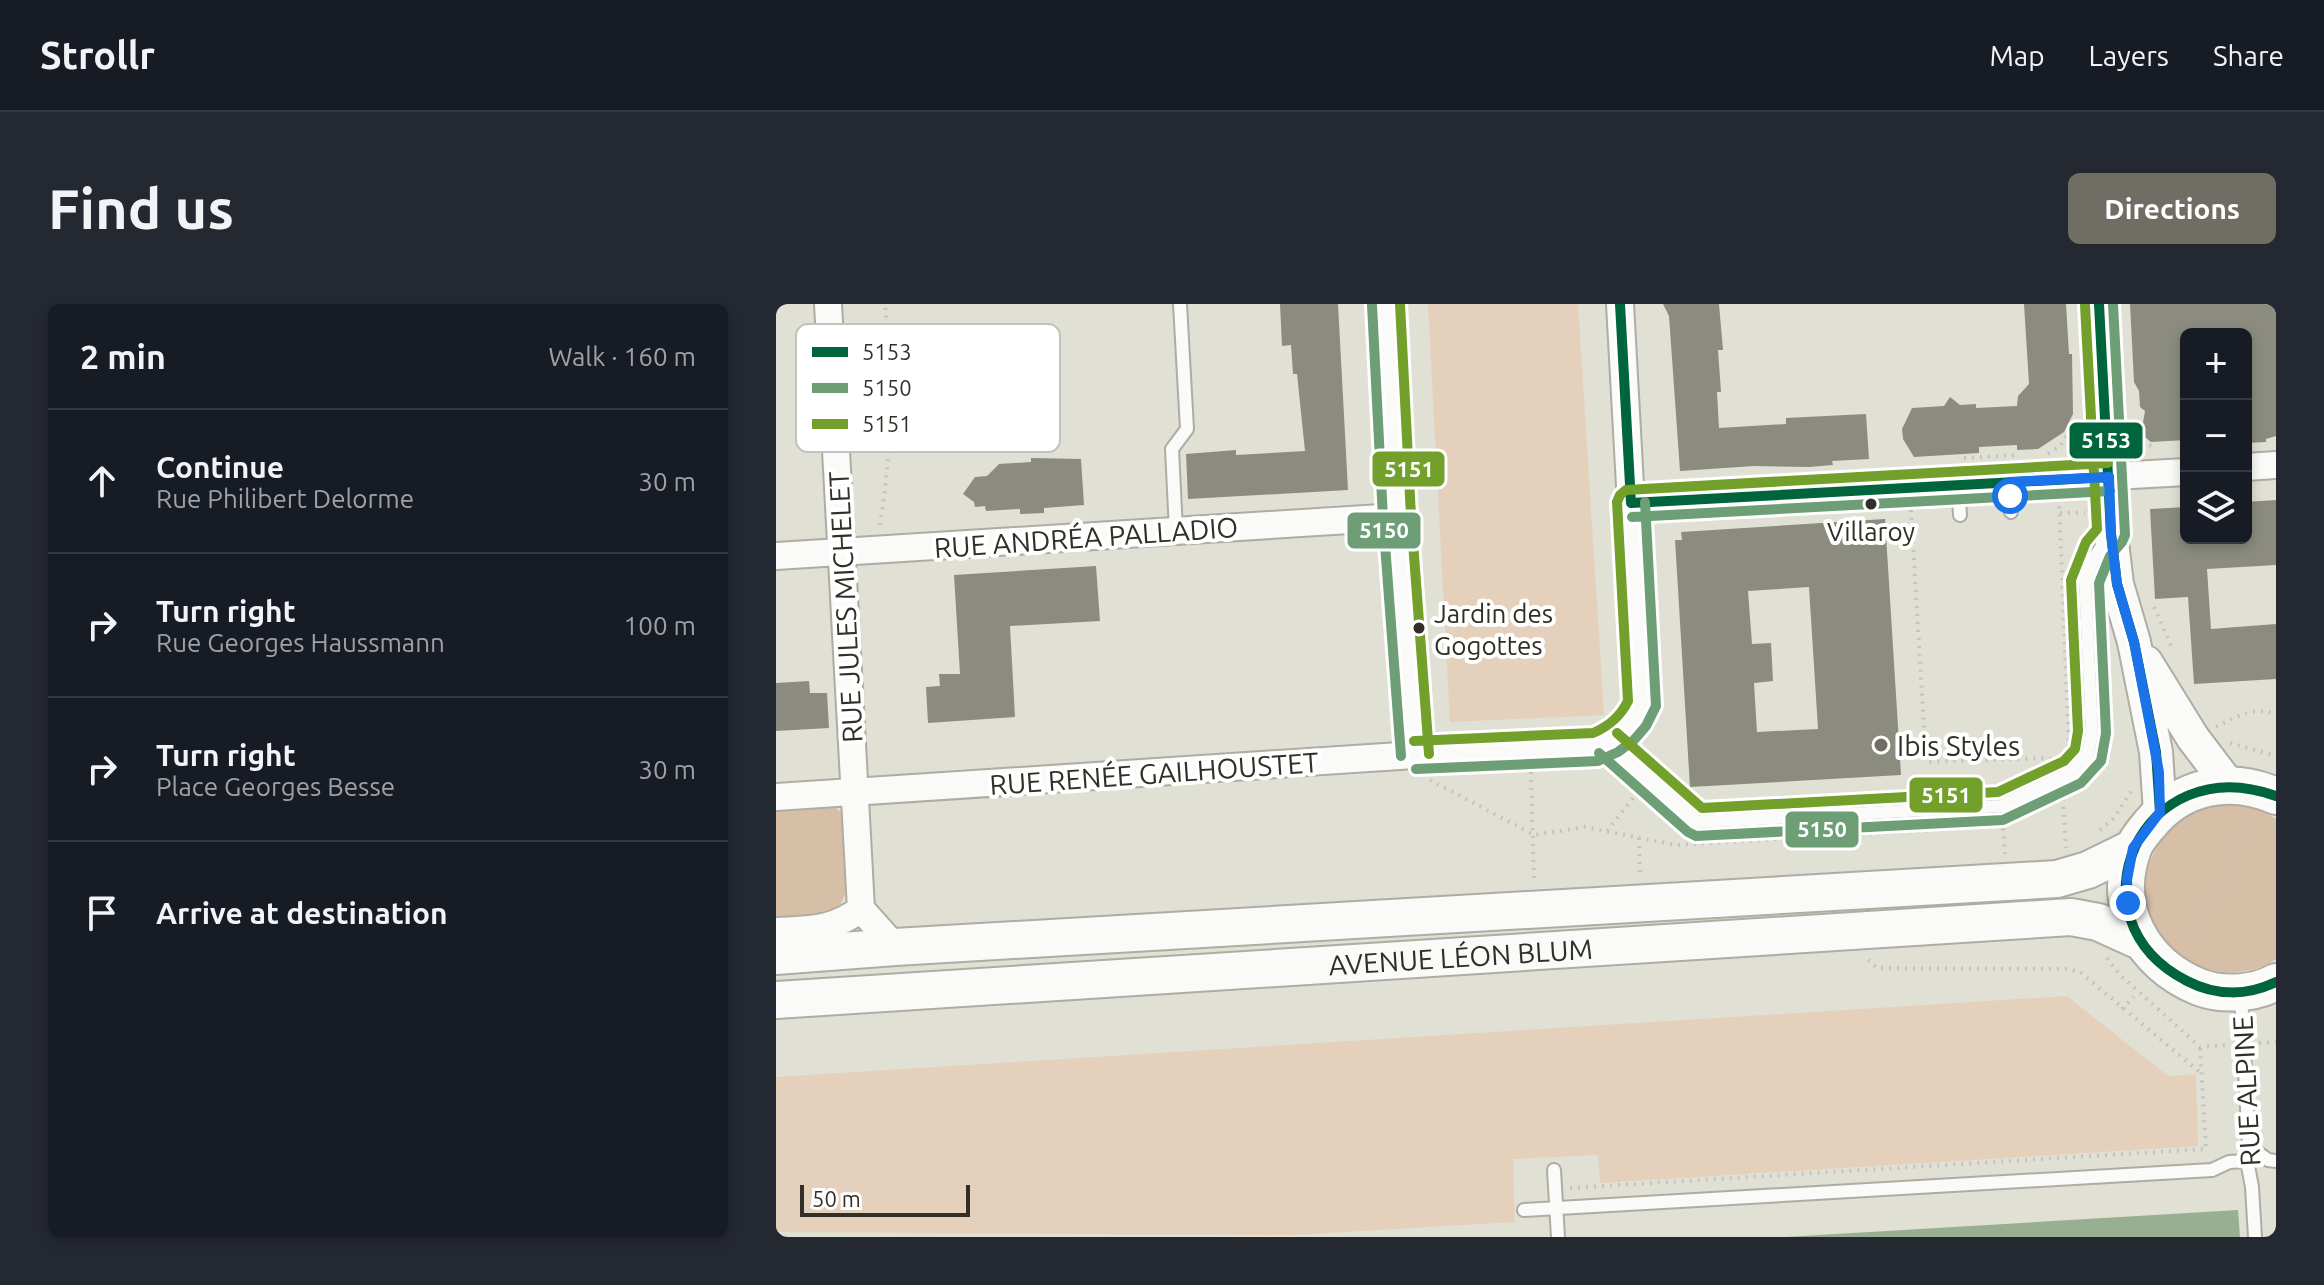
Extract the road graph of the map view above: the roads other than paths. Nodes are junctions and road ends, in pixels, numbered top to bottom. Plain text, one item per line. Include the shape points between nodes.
1 (828, 304) edge
2 (1180, 304) edge
3 (1386, 304) edge
4 (1620, 304) edge
5 (2099, 304) edge
6 (829, 324) edge
7 (837, 452) edge
8 (2276, 465) edge
9 (2252, 467) edge
10 (2180, 472) edge
11 (2109, 477) junction
12 (2009, 482) junction
13 (1958, 485) junction
14 (1631, 503) junction
15 (2011, 512) dead end
16 (1960, 515) dead end
17 (1397, 517) junction
18 (1176, 531) junction
19 (2111, 534) junction
20 (843, 553) junction
21 (776, 556) edge
22 (2134, 642) junction
23 (1608, 743) junction
24 (1421, 767) junction
25 (2228, 784) junction
26 (856, 793) junction
27 (2276, 796) edge
28 (776, 797) edge
29 (2160, 812) junction
30 (2133, 848) junction
31 (861, 909) junction
32 (776, 931) edge
33 (2140, 941) junction
34 (895, 947) junction
35 (776, 956) edge
36 (2276, 982) edge
37 (2241, 992) junction
38 (776, 1000) edge
39 (2249, 1146) junction
40 (2247, 1161) junction
41 (2276, 1161) edge
42 (1554, 1170) dead end
43 (1563, 1208) junction
44 (1524, 1210) dead end
45 (1558, 1237) edge
46 (2255, 1237) edge

1 - 6 street, RUE JULES MICHELET
2 - 18 lane via 1187,429 1172,449
3 - 17 street
4 - 14 street
5 - 11 street
7 - 20 street, RUE JULES MICHELET
8 - 9 street
10 - 11 street
11 - 12 street
11 - 19 street
12 - 13 street
12 - 15 lane
13 - 14 street
13 - 16 lane
14 - 23 street via 1642,704 1630,725
17 - 18 street, RUE ANDRÉA PALLADIO
17 - 24 street
18 - 20 street, RUE ANDRÉA PALLADIO
19 - 22 street via 2117,584
19 - 23 lane via 2098,549 2085,581 2092,732 2088,755 2073,772 2001,806 1697,822
20 - 21 street, RUE ANDRÉA PALLADIO
20 - 26 street, RUE JULES MICHELET
22 - 25 street
22 - 29 street via 2156,752
23 - 24 street, RUE RENÉE GAILHOUSTET via 1531,760
24 - 26 street, RUE RENÉE GAILHOUSTET
25 - 27 main road
25 - 29 main road via 2203,788
26 - 28 street, RUE RENÉE GAILHOUSTET
26 - 31 street, RUE JULES MICHELET
29 - 30 main road
30 - 33 main road via 2128,903
30 - 34 main road, AVENUE LÉON BLUM via 2057,879
31 - 32 street via 826,929
31 - 34 street
33 - 37 main road via 2176,977 2207,990
33 - 38 main road, AVENUE LÉON BLUM via 2098,922 2071,917
34 - 35 main road, AVENUE LÉON BLUM
36 - 37 main road
37 - 39 lane, RUE ALPINE
39 - 40 lane, RUE ALPINE
39 - 41 lane
40 - 43 lane via 2212,1170
40 - 46 lane, RUE ALPINE
42 - 43 lane
43 - 44 lane
43 - 45 lane

